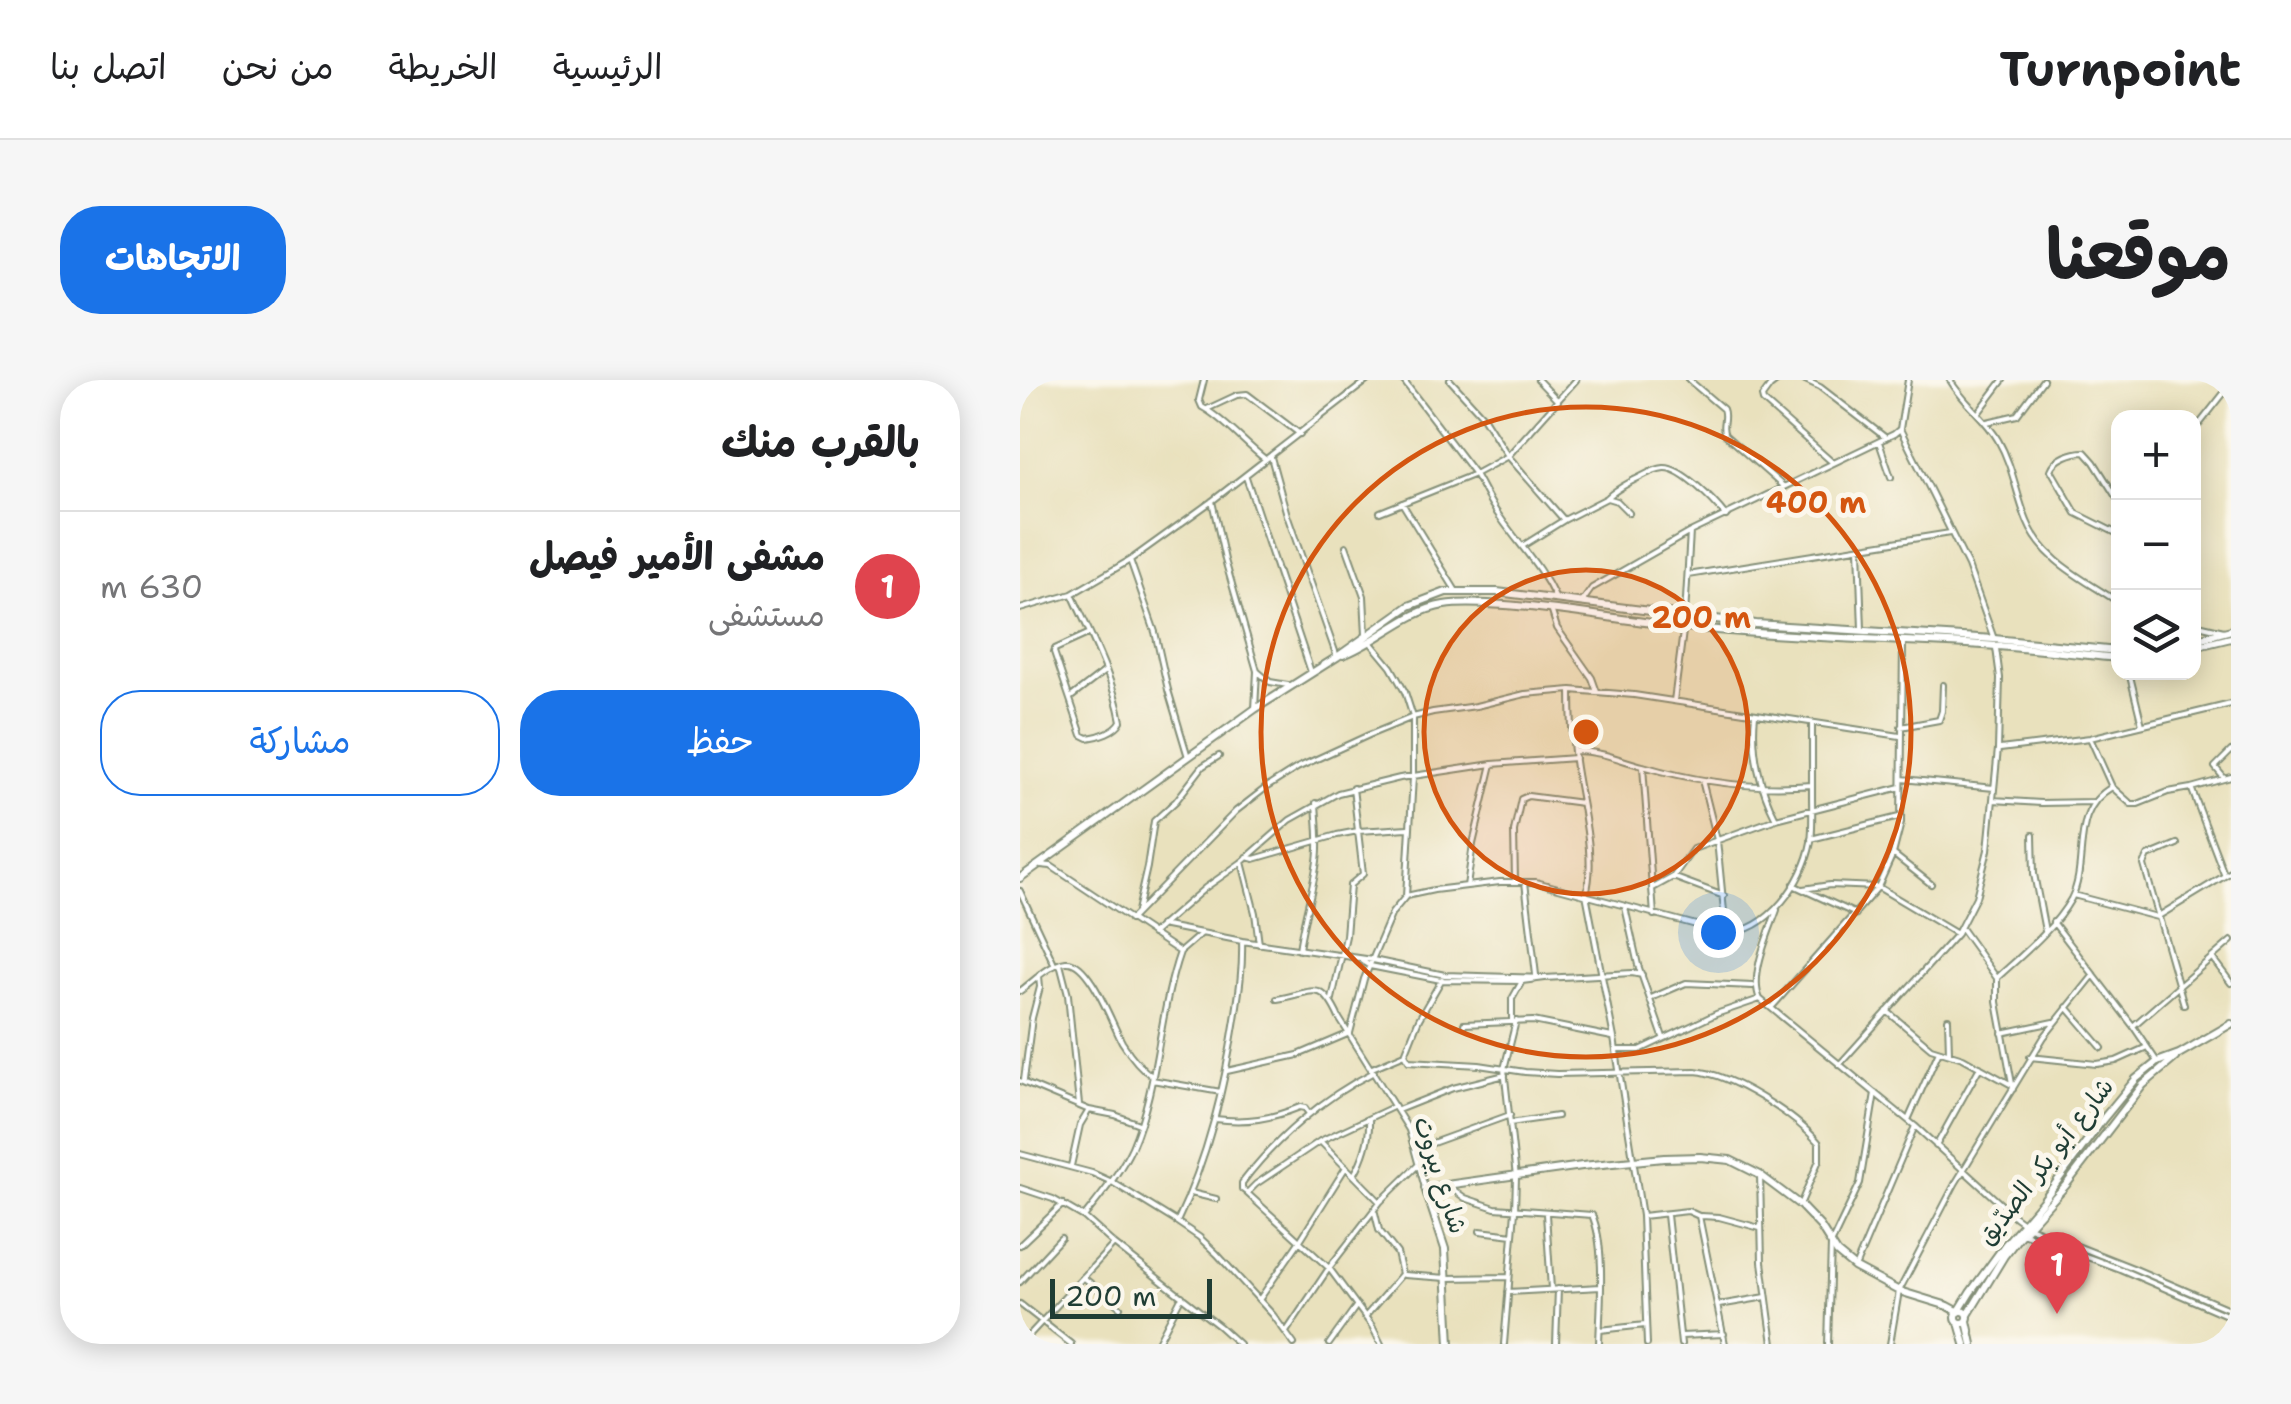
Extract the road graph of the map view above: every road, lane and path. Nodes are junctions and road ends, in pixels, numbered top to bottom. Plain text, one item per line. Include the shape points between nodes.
1 (1204, 380) edge
2 (1368, 380) edge
3 (1403, 380) edge
4 (1450, 380) edge
5 (1538, 380) edge
6 (1576, 380) edge
7 (1689, 380) edge
8 (1778, 380) edge
9 (1805, 380) edge
10 (1908, 380) edge
11 (1950, 380) edge
12 (2003, 380) edge
13 (2043, 380) edge
14 (2222, 380) edge
15 (2230, 386) edge
16 (1558, 401) junction
17 (1207, 409) junction
18 (1978, 413) junction
19 (1987, 422) junction
20 (2201, 423) edge
21 (1900, 429) junction
22 (1300, 434) junction
23 (1886, 438) junction
24 (1879, 442) junction
25 (1508, 456) junction
26 (1268, 457) junction
27 (1833, 463) junction
28 (1474, 474) junction
29 (1245, 475) junction
30 (1890, 477) dead end
31 (1784, 487) junction
32 (2111, 489) edge
33 (1607, 498) junction
34 (1212, 501) junction
35 (1402, 503) junction
36 (1380, 512) dead end
37 (1630, 514) dead end
38 (1726, 516) junction
39 (1564, 520) junction
40 (2111, 530) edge
41 (1690, 532) junction
42 (1952, 533) junction
43 (1346, 546) dead end
44 (1524, 546) junction
45 (1859, 548) junction
46 (1130, 560) junction
47 (1688, 574) junction
48 (1456, 591) junction
49 (1072, 594) junction
50 (2111, 597) edge
51 (1556, 600) junction
52 (1582, 602) junction
53 (1551, 609) junction
54 (1020, 610) edge
55 (1685, 616) junction
56 (2201, 625) edge
57 (1683, 627) junction
58 (2227, 631) edge
59 (1792, 632) junction
60 (1862, 632) junction
61 (1090, 633) junction
62 (1903, 638) junction
63 (2231, 638) edge
64 (1368, 639) junction
65 (2201, 640) edge
66 (2201, 642) edge
67 (1995, 643) junction
68 (2111, 653) edge
69 (1337, 657) junction
70 (1106, 671) junction
71 (1257, 671) junction
72 (1311, 672) junction
73 (2131, 680) edge
74 (1944, 685) dead end
75 (1291, 686) junction
76 (1571, 690) junction
77 (1596, 692) junction
78 (1070, 698) junction
79 (1674, 700) junction
80 (2231, 704) edge
81 (1255, 709) junction
82 (1755, 715) junction
83 (1413, 717) junction
84 (1812, 724) junction
85 (2142, 725) junction
86 (1900, 727) junction
87 (1900, 736) junction
88 (2090, 738) junction
89 (1998, 749) junction
90 (2231, 752) edge
91 (1574, 754) junction
92 (1188, 756) junction
93 (1219, 756) dead end
94 (1492, 764) junction
95 (1644, 766) junction
96 (1413, 777) junction
97 (2231, 777) edge
98 (2224, 778) junction
99 (1902, 779) junction
100 (1702, 780) junction
101 (1812, 785) junction
102 (1762, 786) junction
103 (1902, 787) junction
104 (2112, 787) junction
105 (1353, 788) junction
106 (1994, 788) junction
107 (2192, 788) junction
108 (1993, 800) junction
109 (2093, 802) junction
110 (1316, 803) junction
111 (1582, 803) junction
112 (1812, 810) junction
113 (1901, 816) junction
114 (1776, 820) junction
115 (1409, 828) junction
116 (1358, 831) junction
117 (2033, 835) dead end
118 (1319, 839) junction
119 (1811, 839) junction
120 (1717, 840) junction
121 (2176, 844) dead end
122 (1893, 854) junction
123 (1245, 859) junction
124 (1040, 865) junction
125 (2231, 872) edge
126 (2224, 874) junction
127 (1673, 877) junction
128 (1020, 878) edge
129 (1515, 882) junction
130 (1525, 882) junction
131 (1793, 884) junction
132 (1931, 884) dead end
133 (1466, 886) junction
134 (1878, 887) junction
135 (1653, 888) junction
136 (1803, 889) junction
137 (1020, 891) edge
138 (1586, 894) junction
139 (2073, 895) junction
140 (1406, 896) junction
141 (1724, 896) junction
142 (1778, 905) junction
143 (1624, 907) junction
144 (1137, 911) junction
145 (1654, 914) junction
146 (1856, 914) junction
147 (2157, 917) junction
148 (1130, 920) junction
149 (2054, 922) junction
150 (1161, 925) junction
151 (1961, 928) junction
152 (2045, 931) junction
153 (1202, 933) junction
154 (1726, 933) junction
155 (1152, 934) junction
156 (1957, 934) junction
157 (1242, 941) junction
158 (2231, 941) edge
159 (1258, 944) junction
160 (1299, 950) junction
161 (1180, 952) junction
162 (1342, 956) junction
163 (2212, 958) junction
164 (1358, 959) junction
165 (1373, 960) junction
166 (1058, 965) junction
167 (1638, 965) junction
168 (1370, 966) junction
169 (1632, 973) junction
170 (1642, 975) junction
171 (1039, 976) junction
172 (1602, 976) junction
173 (2093, 976) junction
174 (1443, 977) junction
175 (1536, 978) junction
176 (1997, 978) junction
177 (1522, 981) junction
178 (2231, 983) edge
179 (2178, 984) junction
180 (1756, 986) junction
181 (1020, 991) edge
182 (1651, 998) junction
183 (1760, 999) junction
184 (1277, 1000) dead end
185 (1332, 1000) junction
186 (2184, 1006) dead end
187 (2067, 1007) junction
188 (1771, 1008) junction
189 (1887, 1011) junction
190 (1948, 1018) dead end
191 (1514, 1021) junction
192 (2054, 1022) junction
193 (1464, 1024) dead end
194 (2231, 1024) edge
195 (2133, 1026) junction
196 (2002, 1032) junction
197 (1350, 1034) junction
198 (1663, 1037) junction
199 (1614, 1038) junction
200 (2147, 1047) junction
201 (2102, 1048) dead end
202 (1616, 1050) junction
203 (1938, 1051) junction
204 (1948, 1053) junction
205 (1405, 1054) junction
206 (2030, 1057) junction
207 (1839, 1065) junction
208 (2159, 1066) junction
209 (1980, 1067) junction
210 (1373, 1070) junction
211 (1227, 1071) junction
212 (1505, 1072) junction
213 (1619, 1072) junction
214 (1152, 1078) junction
215 (1022, 1081) edge
216 (2013, 1088) junction
217 (1221, 1092) junction
218 (1875, 1093) junction
219 (1078, 1105) junction
220 (1397, 1108) junction
221 (1089, 1110) junction
222 (1309, 1115) junction
223 (1510, 1115) junction
224 (1557, 1116) dead end
225 (1369, 1118) junction
226 (1214, 1119) junction
227 (1907, 1120) junction
228 (1510, 1123) junction
229 (1140, 1124) junction
230 (1914, 1126) junction
231 (1320, 1141) junction
232 (1936, 1146) junction
233 (1416, 1149) junction
234 (1020, 1154) edge
235 (1634, 1161) junction
236 (1419, 1163) junction
237 (1070, 1166) junction
238 (1346, 1167) junction
239 (1964, 1170) junction
240 (1760, 1175) junction
241 (1354, 1176) junction
242 (1516, 1177) junction
243 (1112, 1182) junction
244 (1448, 1186) junction
245 (1020, 1188) edge
246 (1425, 1188) junction
247 (1191, 1192) junction
248 (1247, 1193) junction
249 (1216, 1199) dead end
250 (1380, 1202) junction
251 (1063, 1204) junction
252 (1800, 1205) junction
253 (1374, 1210) junction
254 (1516, 1211) junction
255 (1546, 1214) junction
256 (1667, 1215) junction
257 (1084, 1216) junction
258 (1642, 1216) junction
259 (1699, 1216) junction
260 (1177, 1222) junction
261 (2024, 1227) junction
262 (1760, 1228) junction
263 (1480, 1231) dead end
264 (1514, 1235) junction
265 (1062, 1238) dead end
266 (1298, 1242) junction
267 (1114, 1244) junction
268 (1830, 1244) junction
269 (1020, 1246) edge
270 (1854, 1267) junction
271 (1329, 1268) junction
272 (1402, 1274) junction
273 (1083, 1278) junction
274 (1447, 1278) junction
275 (1509, 1278) junction
276 (1020, 1282) edge
277 (1601, 1287) junction
278 (1554, 1289) junction
279 (1899, 1291) junction
280 (1508, 1292) junction
281 (1182, 1296) junction
282 (1766, 1296) junction
283 (1258, 1300) junction
284 (1020, 1304) edge
285 (1719, 1305) junction
286 (1357, 1306) junction
287 (1120, 1307) dead end
288 (2231, 1310) edge
289 (1961, 1316) junction
290 (1365, 1317) junction
291 (2231, 1317) edge
292 (1042, 1321) junction
293 (1646, 1325) junction
294 (1600, 1330) junction
295 (1286, 1332) junction
296 (1724, 1334) junction
297 (1681, 1336) junction
298 (1021, 1344) edge
299 (1072, 1344) edge
300 (1157, 1344) edge
301 (1239, 1344) edge
302 (1294, 1344) edge
303 (1329, 1344) edge
304 (1381, 1344) edge
305 (1450, 1344) edge
306 (1504, 1344) edge
307 (1556, 1344) edge
308 (1600, 1344) edge
309 (1647, 1344) edge
310 (1682, 1344) edge
311 (1725, 1344) edge
312 (1774, 1344) edge
313 (1828, 1344) edge
314 (1890, 1344) edge
315 (1968, 1344) edge

1 - 17 street via 1200,403
2 - 22 street
3 - 28 street
4 - 25 street
5 - 16 street
6 - 16 street
7 - 31 street via 1723,409 1725,435
8 - 27 street via 1762,401
9 - 23 street
10 - 21 street
11 - 18 street
12 - 18 street
13 - 19 street via 2018,415
14 - 15 street
15 - 20 street
16 - 25 street
17 - 22 street via 1247,394
17 - 26 street
18 - 19 street
19 - 50 street via 2036,540
21 - 23 street
21 - 42 street
22 - 26 street
23 - 24 street
24 - 27 street
24 - 30 street
25 - 28 street
25 - 39 street
26 - 29 street
26 - 69 street
27 - 31 street
28 - 35 street
28 - 44 street
29 - 34 street
29 - 72 street
31 - 38 street
32 - 40 street via 2085,452 2052,466 2076,513
33 - 37 street
33 - 38 street via 1647,474 1676,469
33 - 39 street
34 - 46 street
34 - 71 street
35 - 36 street
35 - 48 street
38 - 41 street
39 - 44 street
41 - 47 street
41 - 52 street via 1592,588
42 - 45 street
42 - 67 street
43 - 64 street via 1364,596
44 - 51 street
45 - 47 street
45 - 60 street
46 - 49 street
46 - 92 street
47 - 55 street
48 - 51 street
48 - 64 street via 1409,606
49 - 54 street
49 - 61 street
51 - 52 street
52 - 55 street
53 - 57 street
53 - 64 street via 1440,605
53 - 77 street
55 - 57 street
55 - 59 street
56 - 58 street
57 - 59 street
57 - 79 street
58 - 65 street
59 - 60 street
59 - 62 street
60 - 62 street
61 - 70 street
61 - 78 street via 1055,649
62 - 67 street
62 - 86 street
63 - 66 street
64 - 69 street
64 - 83 street via 1406,692
67 - 68 street
67 - 89 street
69 - 72 street
70 - 78 street
70 - 78 street via 1118,726 1084,738
71 - 75 street
71 - 81 street
72 - 75 street
73 - 85 street
74 - 86 street via 1938,720
75 - 81 street
76 - 77 street
76 - 83 street
76 - 91 street
77 - 79 street
79 - 82 street
80 - 85 street
81 - 92 street
82 - 84 street
82 - 102 street
83 - 96 street
83 - 144 street via 1266,786
84 - 87 street
84 - 101 street
85 - 88 street
86 - 87 street
87 - 99 street
88 - 89 street
88 - 104 street
89 - 106 street
90 - 98 street via 2215,767
91 - 94 street
91 - 95 street via 1601,753
91 - 111 street
92 - 124 street
93 - 144 street via 1154,822
94 - 96 street
94 - 133 street
95 - 100 street
95 - 135 street
96 - 105 street
96 - 115 street
97 - 98 street
98 - 107 street
99 - 103 street
99 - 106 street
100 - 102 street
100 - 120 street
101 - 102 street
101 - 112 street
102 - 114 street
103 - 112 street
103 - 113 street
104 - 107 street via 2133,805
104 - 109 street
105 - 110 street
105 - 116 street
106 - 108 street
107 - 126 street
108 - 109 street
108 - 151 street via 1984,871
109 - 139 street
110 - 118 street
110 - 123 street
111 - 129 street via 1520,799
111 - 138 street
112 - 114 street
112 - 119 street
113 - 119 street
113 - 122 street
114 - 120 street
115 - 116 street
115 - 140 street
116 - 118 street
116 - 162 street via 1363,874 1350,886
117 - 152 street
118 - 123 street
118 - 160 street
119 - 131 street
120 - 127 street via 1691,850
120 - 141 street
121 - 147 street via 2144,863
122 - 132 street
122 - 134 street
123 - 150 street
123 - 159 street
124 - 128 street
124 - 148 street
125 - 126 street
126 - 147 street
127 - 135 street
127 - 141 street
129 - 130 street
129 - 133 street
130 - 138 street
130 - 175 street
131 - 136 street
131 - 142 street
133 - 140 street
134 - 136 street
134 - 146 street
134 - 156 street
135 - 145 street
136 - 146 street
137 - 166 street
138 - 143 street
138 - 172 street
139 - 147 street
139 - 149 street
140 - 165 street
141 - 154 street
142 - 154 street via 1758,924
142 - 180 street
143 - 145 street
143 - 167 street
144 - 148 street
145 - 154 street
146 - 188 street
147 - 179 street
148 - 155 street
149 - 152 street
149 - 173 street
150 - 153 street
150 - 155 street
151 - 156 street
151 - 176 street
152 - 176 street
153 - 157 street
153 - 161 street
155 - 161 street
156 - 189 street
157 - 159 street
157 - 211 street
158 - 163 street
159 - 160 street
160 - 162 street
161 - 214 street
162 - 164 street
162 - 185 street
163 - 178 street
163 - 179 street
164 - 165 street
164 - 168 street
165 - 168 street
165 - 174 street
166 - 171 street
166 - 214 street via 1074,962 1088,975 1122,1043
166 - 219 street via 1068,995
167 - 169 street
167 - 170 street
168 - 174 street
168 - 197 street
169 - 170 street
169 - 172 street
170 - 182 street
171 - 181 street
171 - 215 street
172 - 175 street
172 - 199 street
173 - 187 street
173 - 195 street
174 - 175 street
174 - 177 street
174 - 205 street
175 - 177 street
176 - 196 street
177 - 191 street via 1512,998
179 - 186 street
179 - 195 street
180 - 182 street via 1686,983
180 - 183 street
182 - 198 street
183 - 188 street
183 - 198 street
184 - 185 street via 1314,990
185 - 197 street, شارع بيروت
187 - 192 street
187 - 201 street
188 - 207 street
189 - 203 street
189 - 207 street
190 - 204 street
191 - 193 street
191 - 199 street
191 - 212 street
192 - 196 street
192 - 206 street
194 - 208 street, شارع أبو بكر الصدّيق
195 - 200 street
196 - 216 street
197 - 210 street, شارع بيروت
197 - 211 street via 1298,1055
198 - 202 street via 1637,1051
199 - 202 street
200 - 206 street via 2097,1064
200 - 208 street
202 - 213 street
203 - 204 street
203 - 227 street
204 - 209 street
205 - 210 street
205 - 212 street via 1409,1061
206 - 216 street
207 - 218 street
208 - 261 street, شارع أبو بكر الصدّيق via 2066,1185
209 - 216 street
209 - 232 street
210 - 220 street, شارع بيروت
210 - 222 street
211 - 217 street
212 - 213 street
212 - 220 street
212 - 223 street
213 - 235 street
213 - 252 street via 1712,1073 1808,1130 1820,1146 1819,1160
214 - 217 street
214 - 229 street
215 - 219 street
216 - 239 street
217 - 226 street
218 - 227 street
218 - 268 street via 1860,1182
219 - 221 street
220 - 225 street
220 - 233 street, شارع بيروت
221 - 229 street
221 - 237 street
222 - 226 street via 1300,1107 1243,1122
222 - 248 street via 1254,1168 1241,1186
223 - 228 street
223 - 233 street
224 - 228 street
225 - 231 street
225 - 241 street via 1370,1136
226 - 247 street
227 - 230 street
228 - 242 street
229 - 243 street
230 - 232 street
230 - 270 street
231 - 238 street
231 - 248 street
232 - 239 street
233 - 236 street, شارع بيروت
234 - 237 street
235 - 240 street via 1715,1158
235 - 242 street
235 - 258 street
236 - 246 street, شارع بيروت
236 - 250 street
237 - 243 street
238 - 241 street
238 - 266 street
239 - 261 street
239 - 279 street
240 - 252 street
240 - 262 street
241 - 250 street
242 - 244 street
242 - 254 street
243 - 257 street
243 - 260 street
244 - 246 street
244 - 254 street via 1478,1204
245 - 251 street
246 - 274 street, شارع بيروت via 1443,1240
247 - 249 street
247 - 260 street
248 - 266 street
250 - 253 street
251 - 257 street
251 - 269 street
252 - 268 street
253 - 271 street
253 - 272 street
254 - 255 street
254 - 264 street
255 - 277 street via 1594,1217
255 - 278 street
256 - 258 street
256 - 259 street
256 - 297 street
257 - 267 street
258 - 293 street
259 - 262 street
259 - 285 street
260 - 283 street via 1200,1237
261 - 288 street
261 - 289 street, شارع أبو بكر الصدّيق
261 - 291 street
262 - 282 street
263 - 264 street
264 - 275 street
265 - 276 street
266 - 271 street
266 - 283 street
267 - 273 street
267 - 281 street
268 - 270 street
268 - 313 street
270 - 279 street
271 - 286 street
271 - 295 street
272 - 274 street
272 - 290 street
273 - 287 street
273 - 292 street
274 - 275 street
274 - 305 street, شارع بيروت
275 - 280 street
277 - 278 street
277 - 294 street
278 - 280 street
278 - 307 street
279 - 289 street
279 - 314 street
280 - 306 street
281 - 300 street
281 - 301 street
282 - 285 street
282 - 312 street
283 - 295 street
284 - 292 street
285 - 296 street
286 - 290 street
286 - 303 street
289 - 315 street
290 - 304 street
292 - 298 street
292 - 299 street
293 - 294 street
293 - 309 street
294 - 308 street
295 - 302 street
296 - 297 street
296 - 311 street
297 - 310 street

